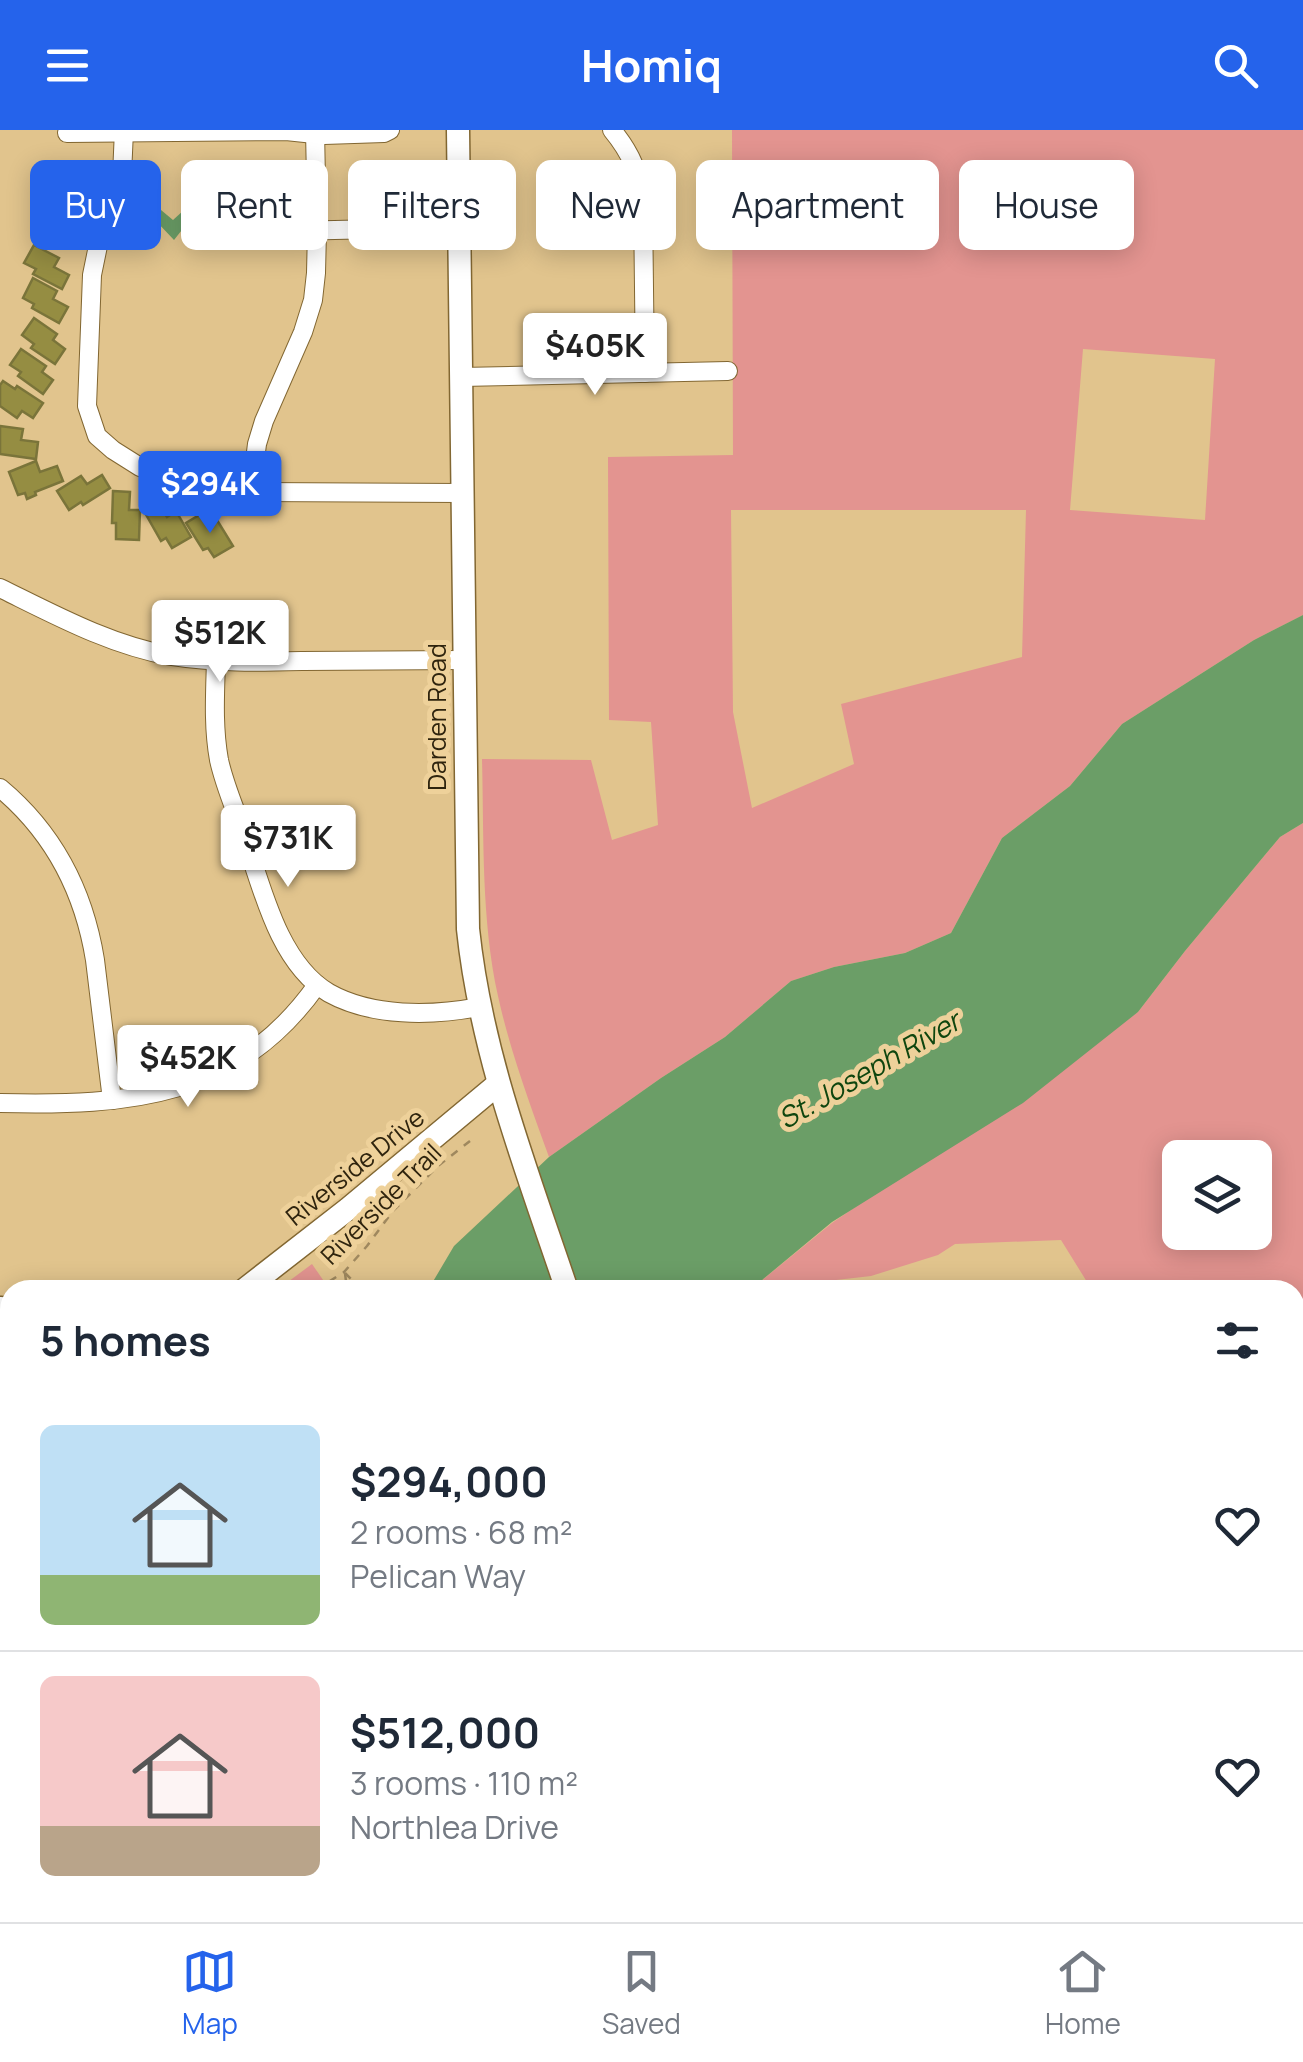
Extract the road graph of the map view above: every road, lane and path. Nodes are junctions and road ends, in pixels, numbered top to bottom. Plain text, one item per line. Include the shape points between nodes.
1 (390, 130) edge
2 (458, 130) edge
3 (612, 130) edge
4 (222, 131) edge
5 (124, 132) edge
6 (314, 132) edge
7 (66, 133) dead end
8 (315, 160) edge
9 (317, 250) edge
10 (728, 371) dead end
11 (645, 373) junction
12 (460, 377) junction
13 (251, 492) junction
14 (462, 493) junction
15 (0, 588) edge
16 (464, 660) junction
17 (216, 661) junction
18 (0, 788) edge
19 (318, 985) junction
20 (479, 1007) junction
21 (498, 1084) junction
22 (112, 1100) junction
23 (0, 1102) edge
24 (470, 1142) dead end
25 (344, 1272) junction
26 (257, 1280) edge
27 (332, 1280) edge
28 (345, 1280) edge
29 (352, 1280) edge
30 (564, 1280) edge

1 - 6 street
2 - 12 street, Darden Road
3 - 11 street via 626,146 642,191
4 - 5 street
4 - 6 street
5 - 7 street
5 - 13 street via 121,198 100,236 92,275 90,421 112,450 140,467 200,487
6 - 8 street
9 - 13 street via 312,300 256,444
10 - 11 street
11 - 12 street
12 - 14 street, Darden Road
13 - 14 street
14 - 16 street, Darden Road
15 - 17 street via 103,636
16 - 17 street
16 - 20 street, Darden Road via 468,928
17 - 19 street via 215,727 228,795 277,929
18 - 22 street via 48,840 78,896 92,939
19 - 20 street via 386,1010
19 - 22 street via 286,1025 233,1065 171,1090
20 - 21 street, Darden Road
21 - 26 street, Riverside Drive
21 - 30 street, Darden Road
22 - 23 street
24 - 25 path, Riverside Trail via 392,1211
25 - 27 path, Riverside Trail
25 - 28 path
25 - 29 path

